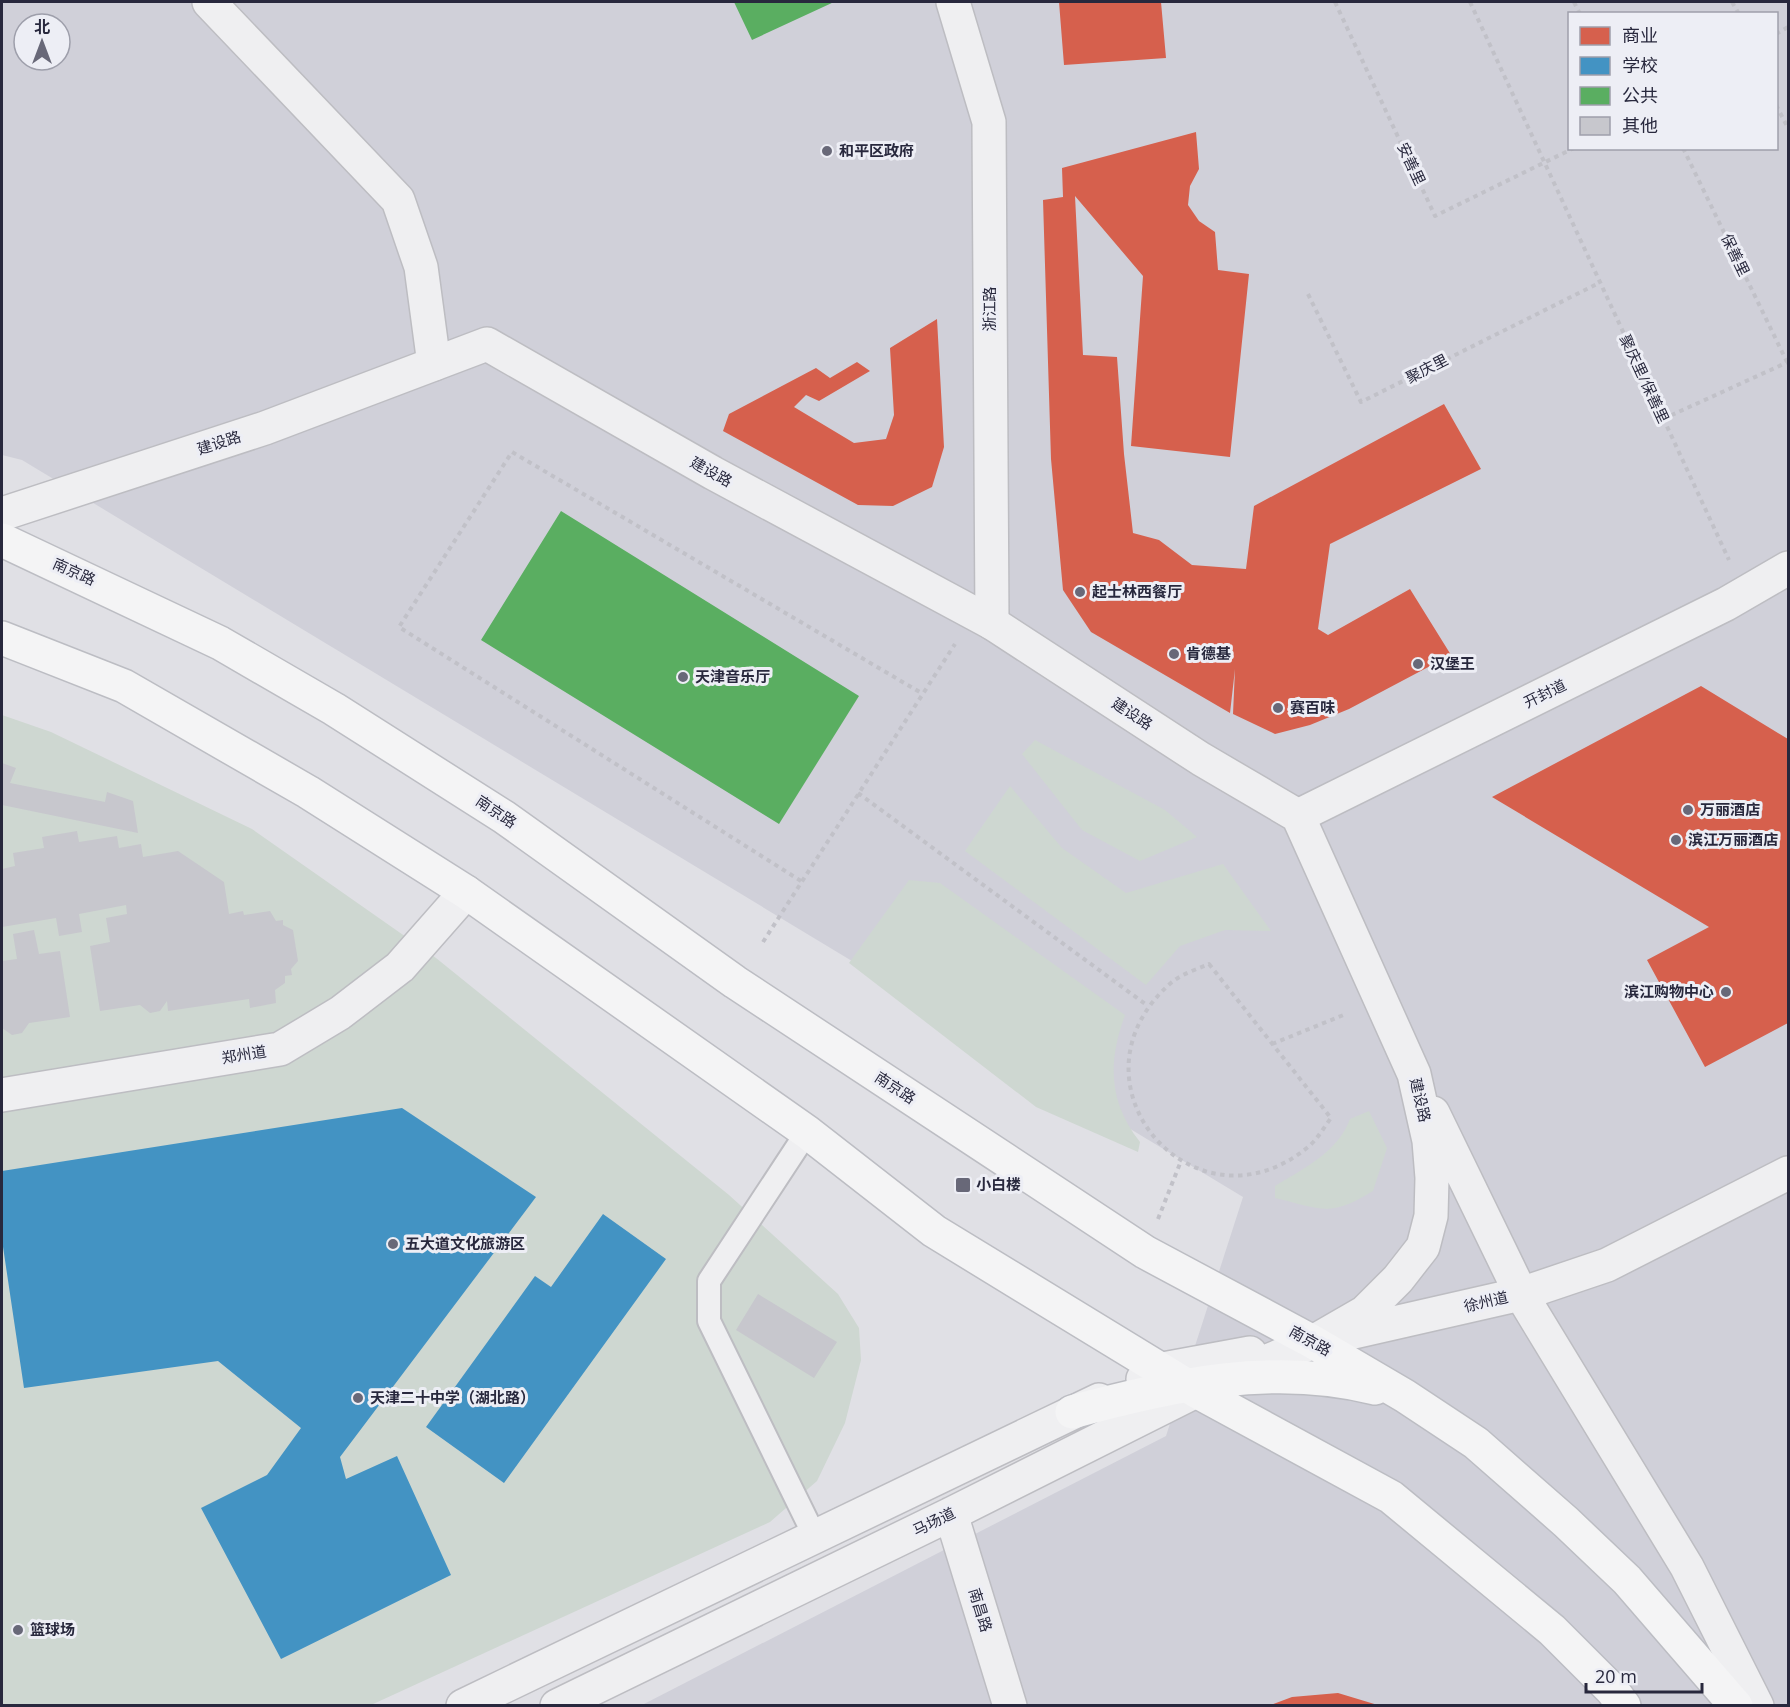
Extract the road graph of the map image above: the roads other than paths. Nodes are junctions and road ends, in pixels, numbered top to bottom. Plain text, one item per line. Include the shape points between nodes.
1 (209, 2) edge
2 (953, 2) edge
3 (434, 364) junction
4 (2, 514) edge
5 (2, 540) edge
6 (1788, 568) edge
7 (984, 618) junction
8 (2, 638) edge
9 (1298, 816) junction
10 (466, 892) junction
11 (1414, 1074) junction
12 (2, 1095) edge
13 (807, 1132) junction
14 (1788, 1173) edge
15 (1521, 1294) junction
16 (1313, 1342) junction
17 (1192, 1381) junction
18 (1405, 1396) junction
19 (951, 1514) junction
20 (815, 1537) junction
21 (463, 1706) edge
22 (557, 1706) edge
23 (1010, 1706) edge
24 (1624, 1706) edge
25 (1736, 1706) edge
26 (1757, 1706) edge

1 - 3 street via 398,200 421,267
2 - 7 street, 浙江路 via 989,122
3 - 4 street, 建设路 via 265,428
3 - 7 street, 建设路 via 487,344 713,474
5 - 16 main road, 南京路 via 220,642 398,748 504,817 735,982 1145,1252
6 - 9 street, 开封道
7 - 9 street, 建设路 via 1201,759
8 - 10 main road via 124,686 308,792
9 - 11 street, 建设路
10 - 12 street, 郑州道 via 400,967 340,1013 280,1049
10 - 13 main road
11 - 15 street
11 - 16 street, 建设路 via 1429,1141 1432,1178 1431,1216 1424,1247 1365,1312
13 - 17 main road via 934,1231
13 - 20 lane via 710,1281 710,1321
14 - 15 street, 徐州道 via 1607,1265
15 - 16 street, 徐州道
15 - 26 street via 1687,1567
16 - 17 street, 徐州道
16 - 17 street, 马场道
16 - 18 main road, 南京路
17 - 18 main road via 1319,1378
17 - 19 street, 马场道
17 - 20 street, 马场道 via 1072,1412
17 - 24 main road via 1391,1497 1552,1630
18 - 25 main road, 南京路 via 1476,1443 1566,1522 1627,1580
19 - 22 street, 马场道
19 - 23 street, 南昌路
20 - 21 street, 马场道

